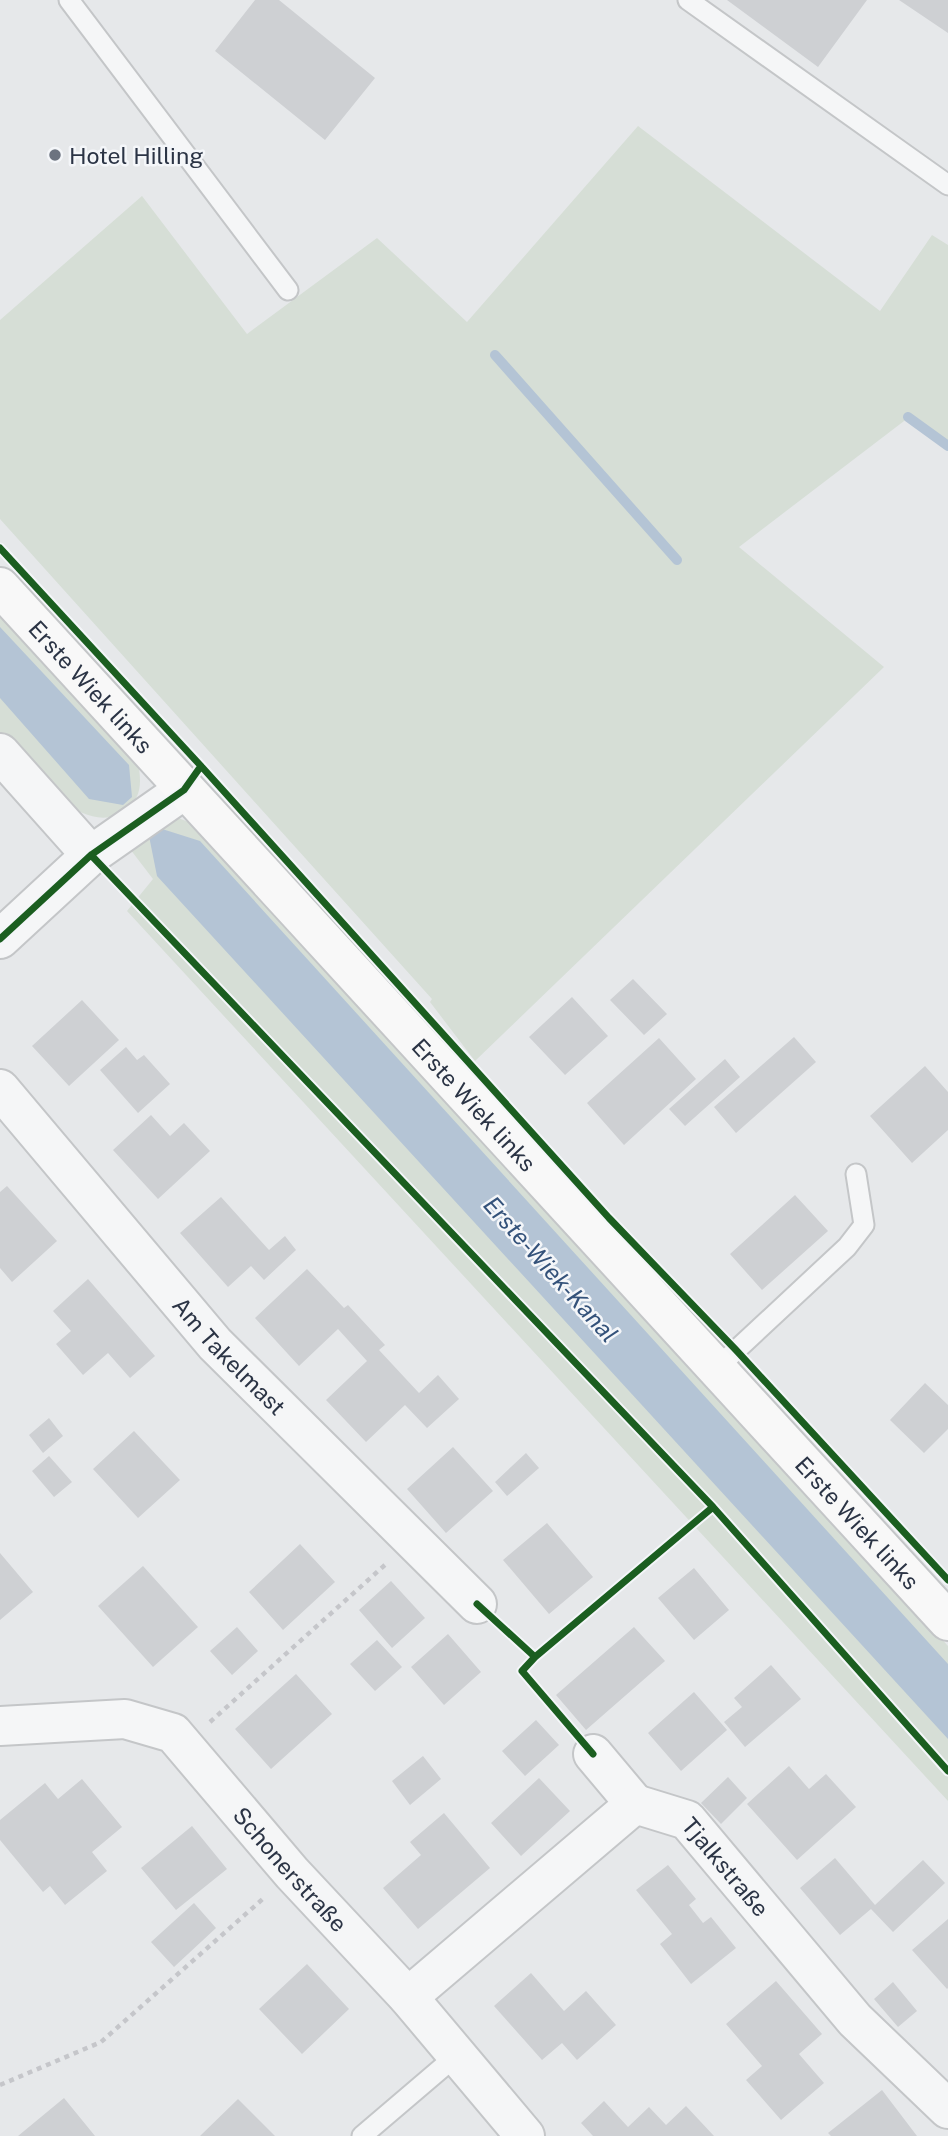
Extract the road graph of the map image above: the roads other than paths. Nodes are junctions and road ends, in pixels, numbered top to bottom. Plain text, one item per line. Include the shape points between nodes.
1 (69, 0) edge
2 (688, 0) edge
3 (948, 185) edge
4 (288, 289) dead end
5 (0, 587) edge
6 (0, 753) edge
7 (184, 790) junction
8 (90, 855) junction
9 (0, 939) edge
10 (0, 1089) edge
11 (856, 1174) dead end
12 (717, 1368) junction
13 (477, 1604) dead end
14 (948, 1621) edge
15 (0, 1726) edge
16 (593, 1754) dead end
17 (635, 1804) junction
18 (408, 1997) junction
19 (457, 2055) junction
20 (948, 2109) edge
21 (362, 2136) edge
22 (525, 2136) edge

1 - 4 lane
2 - 3 lane
5 - 7 street, Erste Wiek links
6 - 8 street
7 - 8 street
7 - 12 street, Erste Wiek links
8 - 9 street
10 - 13 street, Am Takelmast via 215,1344
11 - 12 lane via 864,1225 847,1247
12 - 14 street, Erste Wiek links
15 - 18 street, Schonerstraße via 125,1719 173,1733 292,1873
16 - 17 street
17 - 18 street
17 - 20 street, Tjalkstraße via 687,1820 856,2020
18 - 19 street, Schonerstraße
19 - 21 lane
19 - 22 street, Schonerstraße

